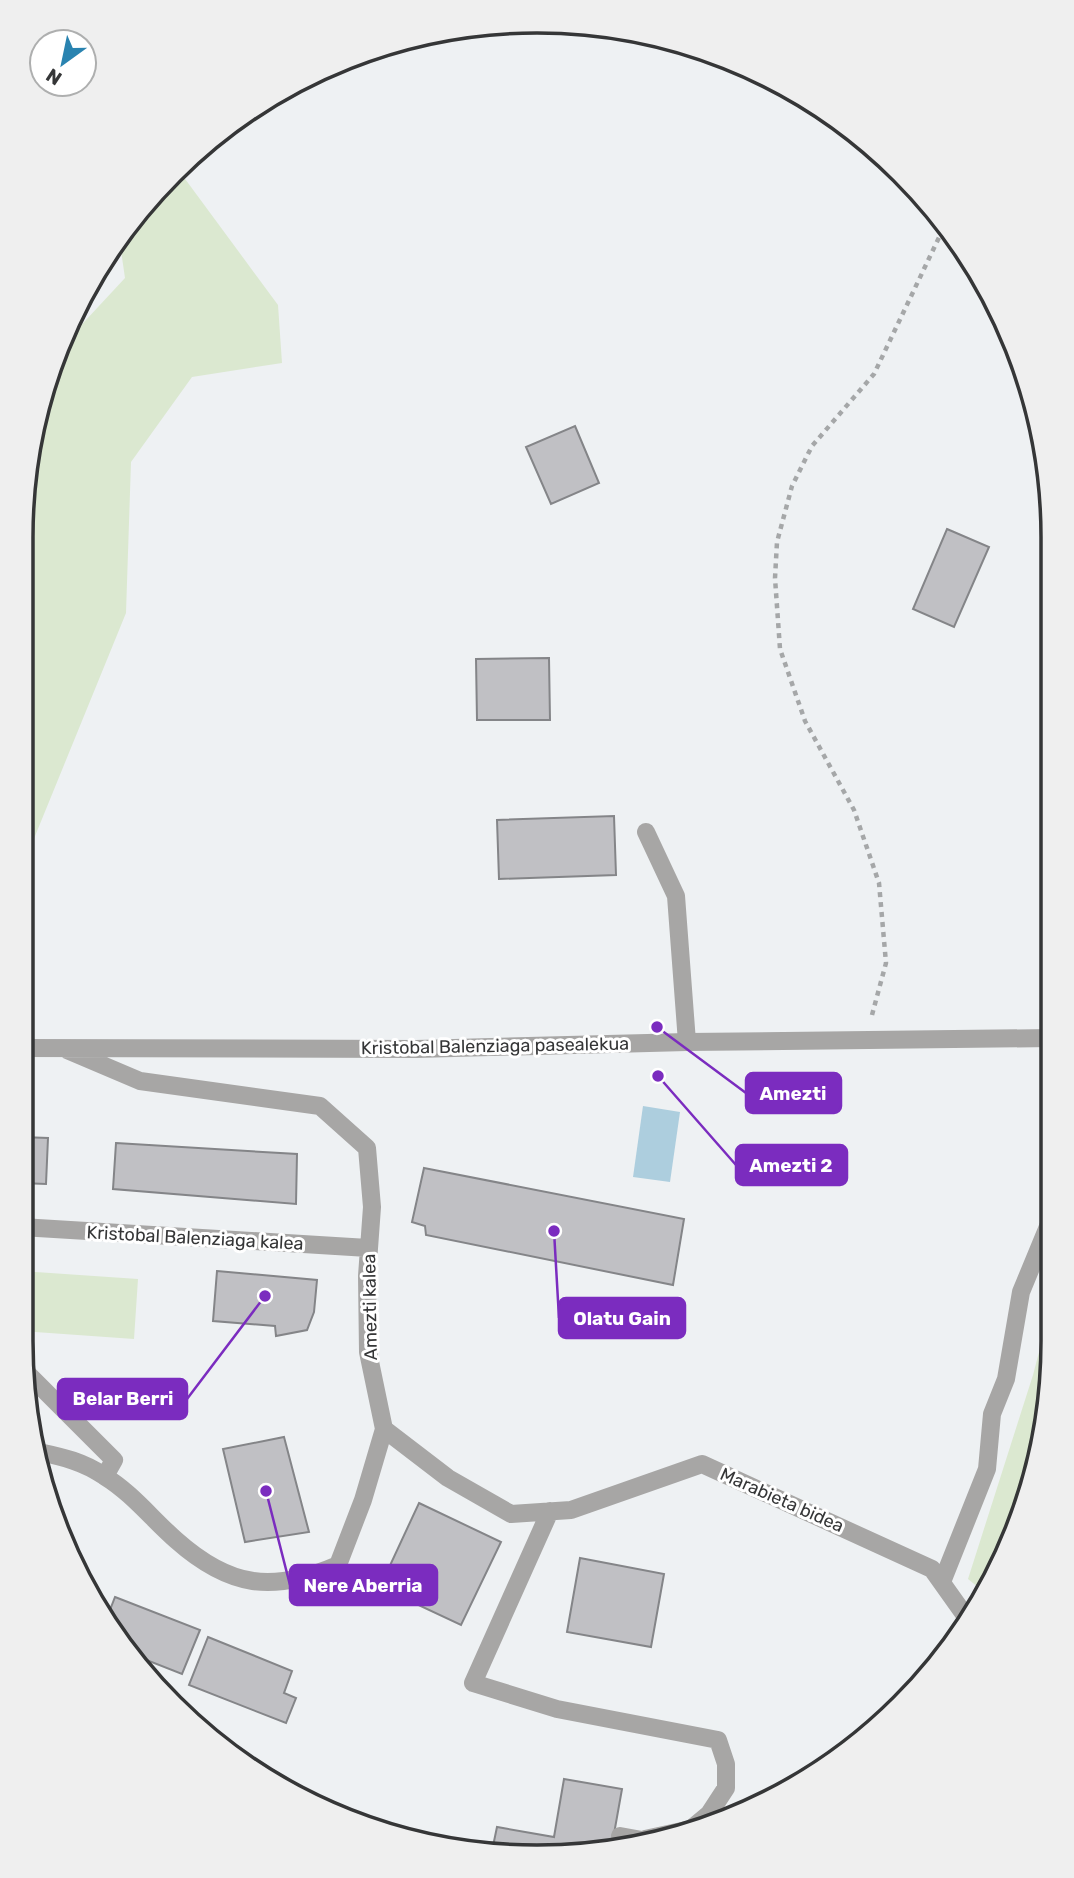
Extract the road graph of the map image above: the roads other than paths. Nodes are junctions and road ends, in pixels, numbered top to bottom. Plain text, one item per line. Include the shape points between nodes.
1 (646, 832) dead end
2 (1041, 1038) edge
3 (687, 1041) junction
4 (33, 1049) edge
5 (66, 1050) junction
6 (33, 1228) edge
7 (1041, 1244) edge
8 (369, 1248) junction
9 (35, 1381) edge
10 (384, 1429) junction
11 (46, 1454) edge
12 (105, 1476) junction
13 (550, 1511) junction
14 (942, 1582) junction
15 (962, 1610) edge
16 (709, 1814) edge
17 (620, 1836) dead end
18 (625, 1837) edge

1 - 3 street via 676,896
2 - 3 street, Kristobal Balenziaga pasealekua
3 - 5 street, Kristobal Balenziaga pasealekua via 416,1049
4 - 5 street, Kristobal Balenziaga pasealekua
5 - 8 street, Amezti kalea via 140,1081 320,1106 367,1148 372,1207
6 - 8 street, Kristobal Balenziaga kalea
7 - 14 street via 1021,1292 1006,1379 992,1414 987,1469
8 - 10 street, Amezti kalea via 368,1352
9 - 12 street via 114,1460
10 - 12 street, Amezti kalea via 338,1565 304,1579 268,1582 227,1574 176,1541
10 - 13 street, Marabieta bidea via 449,1478 510,1514
11 - 12 street, Amezti kalea via 74,1460
13 - 14 street, Marabieta bidea via 571,1510 702,1464 932,1569
13 - 16 street via 473,1683 557,1709 718,1740 726,1764 726,1788
14 - 15 street, Marabieta bidea
17 - 18 street

